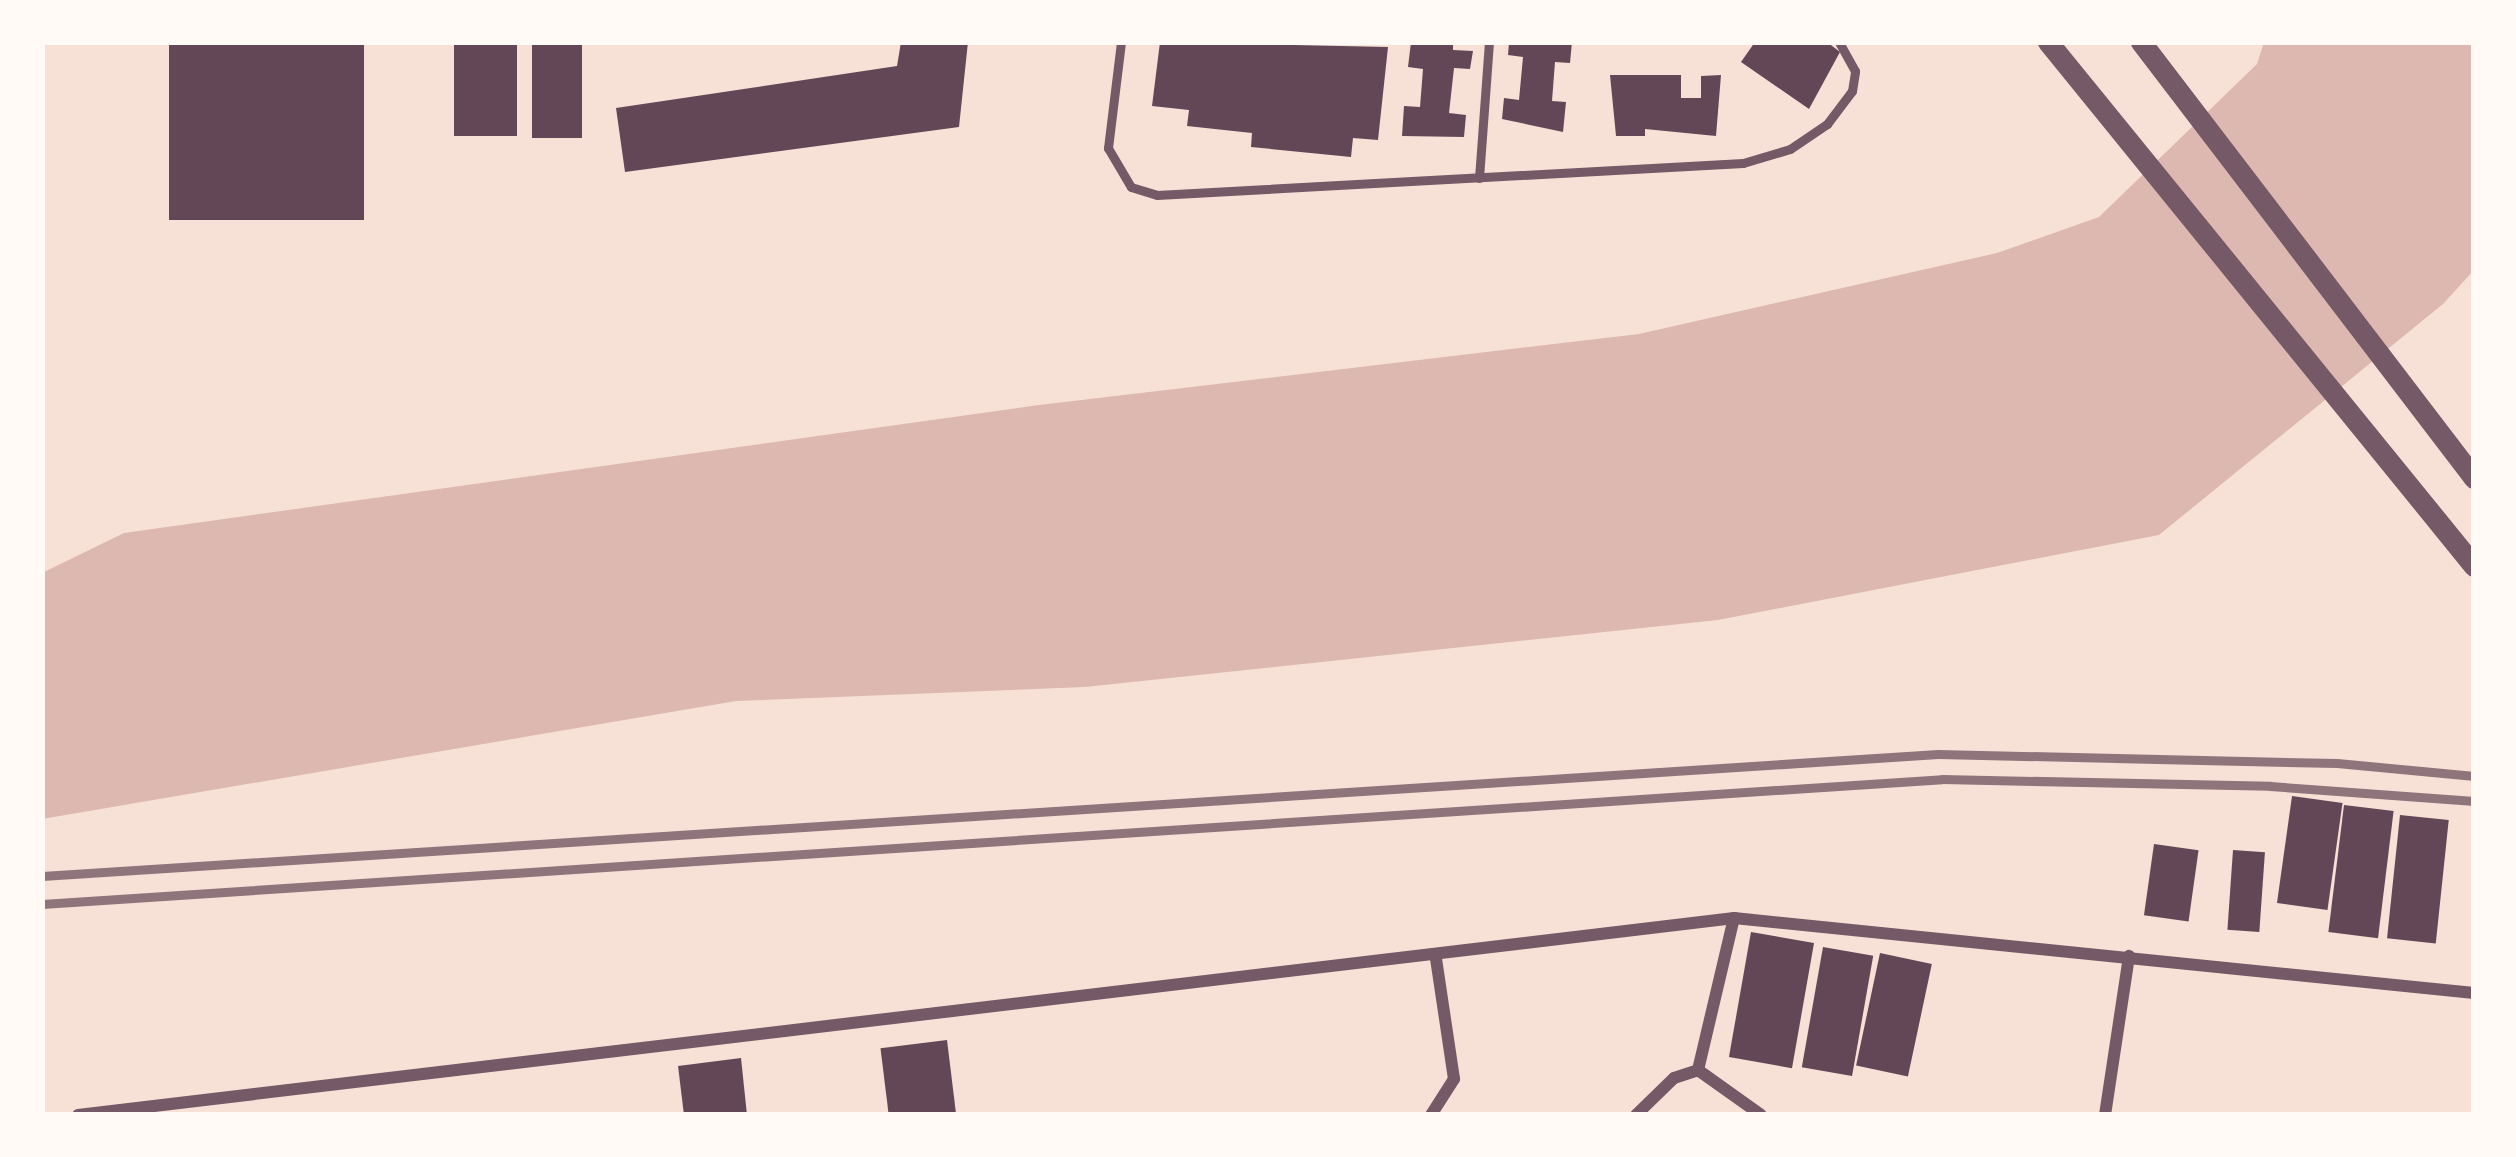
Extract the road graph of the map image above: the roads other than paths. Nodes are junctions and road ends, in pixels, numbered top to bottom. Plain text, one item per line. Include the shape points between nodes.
1 (1120, 42) edge
2 (1489, 42) edge
3 (1839, 42) edge
4 (2048, 42) edge
5 (2140, 42) edge
6 (1479, 178) junction
7 (2474, 478) edge
8 (2474, 566) edge
9 (1734, 918) junction
10 (2129, 956) junction
11 (1436, 959) junction
12 (2474, 993) edge
13 (1698, 1070) junction
14 (87, 1114) edge
15 (78, 1115) edge
16 (1431, 1115) edge
17 (1636, 1115) edge
18 (1761, 1115) edge
19 (2105, 1115) edge

1 - 6 lane via 1108,148 1131,187 1157,195
2 - 6 lane
3 - 6 lane via 1855,71 1852,91 1826,124 1790,149 1743,163
4 - 8 street
5 - 7 street
9 - 10 street
9 - 11 street
9 - 13 street
10 - 12 street
10 - 19 street
11 - 14 street
11 - 16 street via 1454,1079
13 - 17 street via 1674,1078
13 - 18 street
14 - 15 street

